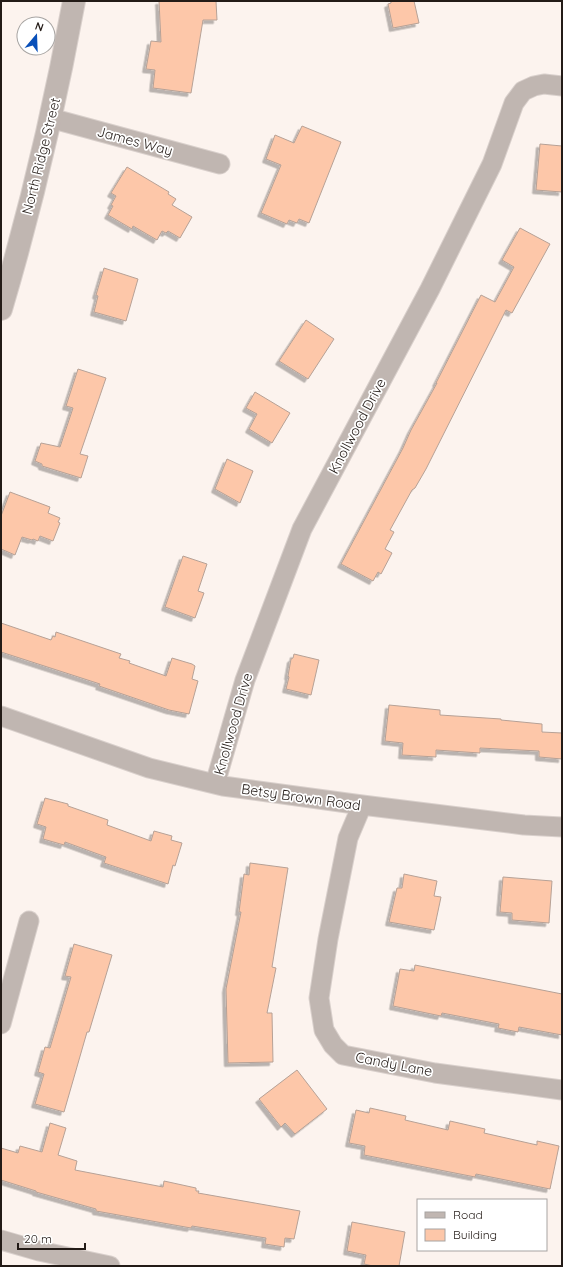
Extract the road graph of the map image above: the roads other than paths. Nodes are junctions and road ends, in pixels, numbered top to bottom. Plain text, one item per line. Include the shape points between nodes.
1 (74, 1) edge
2 (562, 86) edge
3 (50, 118) junction
4 (220, 164) dead end
5 (1, 309) edge
6 (1, 716) edge
7 (215, 784) junction
8 (362, 805) junction
9 (562, 827) edge
10 (29, 921) dead end
11 (1, 1024) edge
12 (562, 1090) edge
13 (1, 1240) edge
14 (110, 1266) edge

1 - 3 street, North Ridge Street
2 - 7 street, Knollwood Drive via 534,86 523,91 514,103 492,164 426,296 302,529 245,680
3 - 4 street, James Way
3 - 5 street, North Ridge Street via 17,257
6 - 7 street, Betsy Brown Road via 149,768
7 - 8 street, Betsy Brown Road
8 - 9 street, Betsy Brown Road via 524,825
8 - 12 street, Candy Lane via 348,838 319,998 324,1030 333,1046 343,1055 435,1073
10 - 11 street
13 - 14 street

